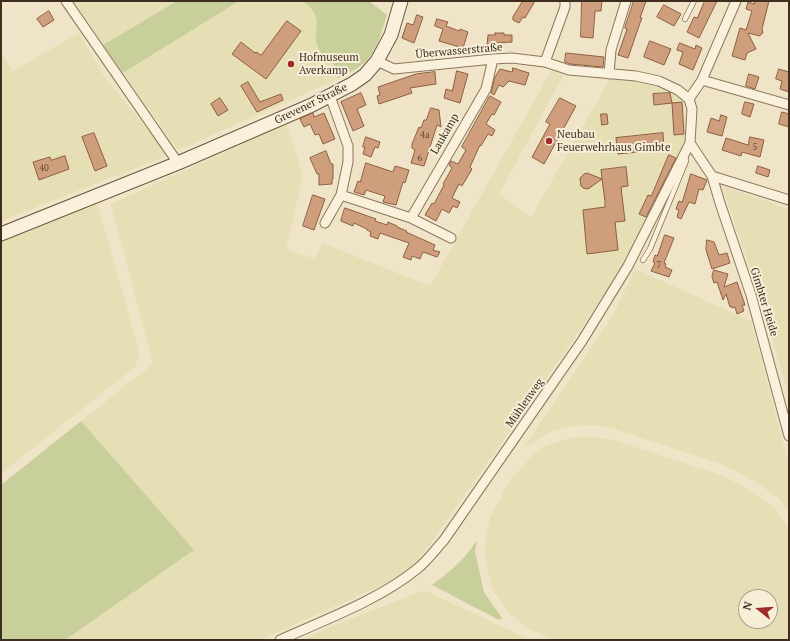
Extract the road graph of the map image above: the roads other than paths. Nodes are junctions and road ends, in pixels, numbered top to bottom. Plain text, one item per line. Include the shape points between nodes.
1 (66, 1) edge
2 (402, 1) edge
3 (565, 1) edge
4 (626, 1) edge
5 (694, 1) edge
6 (736, 1) edge
7 (685, 19) dead end
8 (493, 59) junction
9 (377, 62) junction
10 (545, 62) junction
11 (609, 74) junction
12 (702, 80) junction
13 (330, 96) junction
14 (689, 99) junction
15 (789, 105) edge
16 (690, 143) junction
17 (684, 154) junction
18 (178, 163) junction
19 (712, 176) junction
20 (341, 195) junction
21 (789, 200) edge
22 (411, 218) junction
23 (326, 223) dead end
24 (1, 234) edge
25 (451, 238) dead end
26 (643, 260) dead end
27 (789, 436) edge
28 (280, 640) edge

1 - 18 street
2 - 9 street, Grevener Straße via 391,35
3 - 10 street
4 - 11 street via 611,50
5 - 7 lane
6 - 12 street
8 - 9 street, Überwasserstraße via 394,69
8 - 10 street, Überwasserstraße via 512,58
8 - 22 street, Laukamp via 486,89
9 - 13 street, Grevener Straße via 366,75
10 - 11 street, Überwasserstraße via 569,70
11 - 14 street, Überwasserstraße via 659,81 678,90
12 - 14 street
12 - 15 street
13 - 18 street, Grevener Straße
13 - 20 street via 348,146 348,162
14 - 16 street, Mühlenweg via 692,109
16 - 17 street, Mühlenweg
16 - 19 street, Gimbter Heide
17 - 26 lane via 686,161 650,249
17 - 28 street, Mühlenweg via 649,228 582,341 444,540 417,569 391,588
18 - 24 street, Grevener Straße
19 - 21 street
19 - 27 street, Gimbter Heide via 751,295
20 - 22 street
20 - 23 street
22 - 25 street

